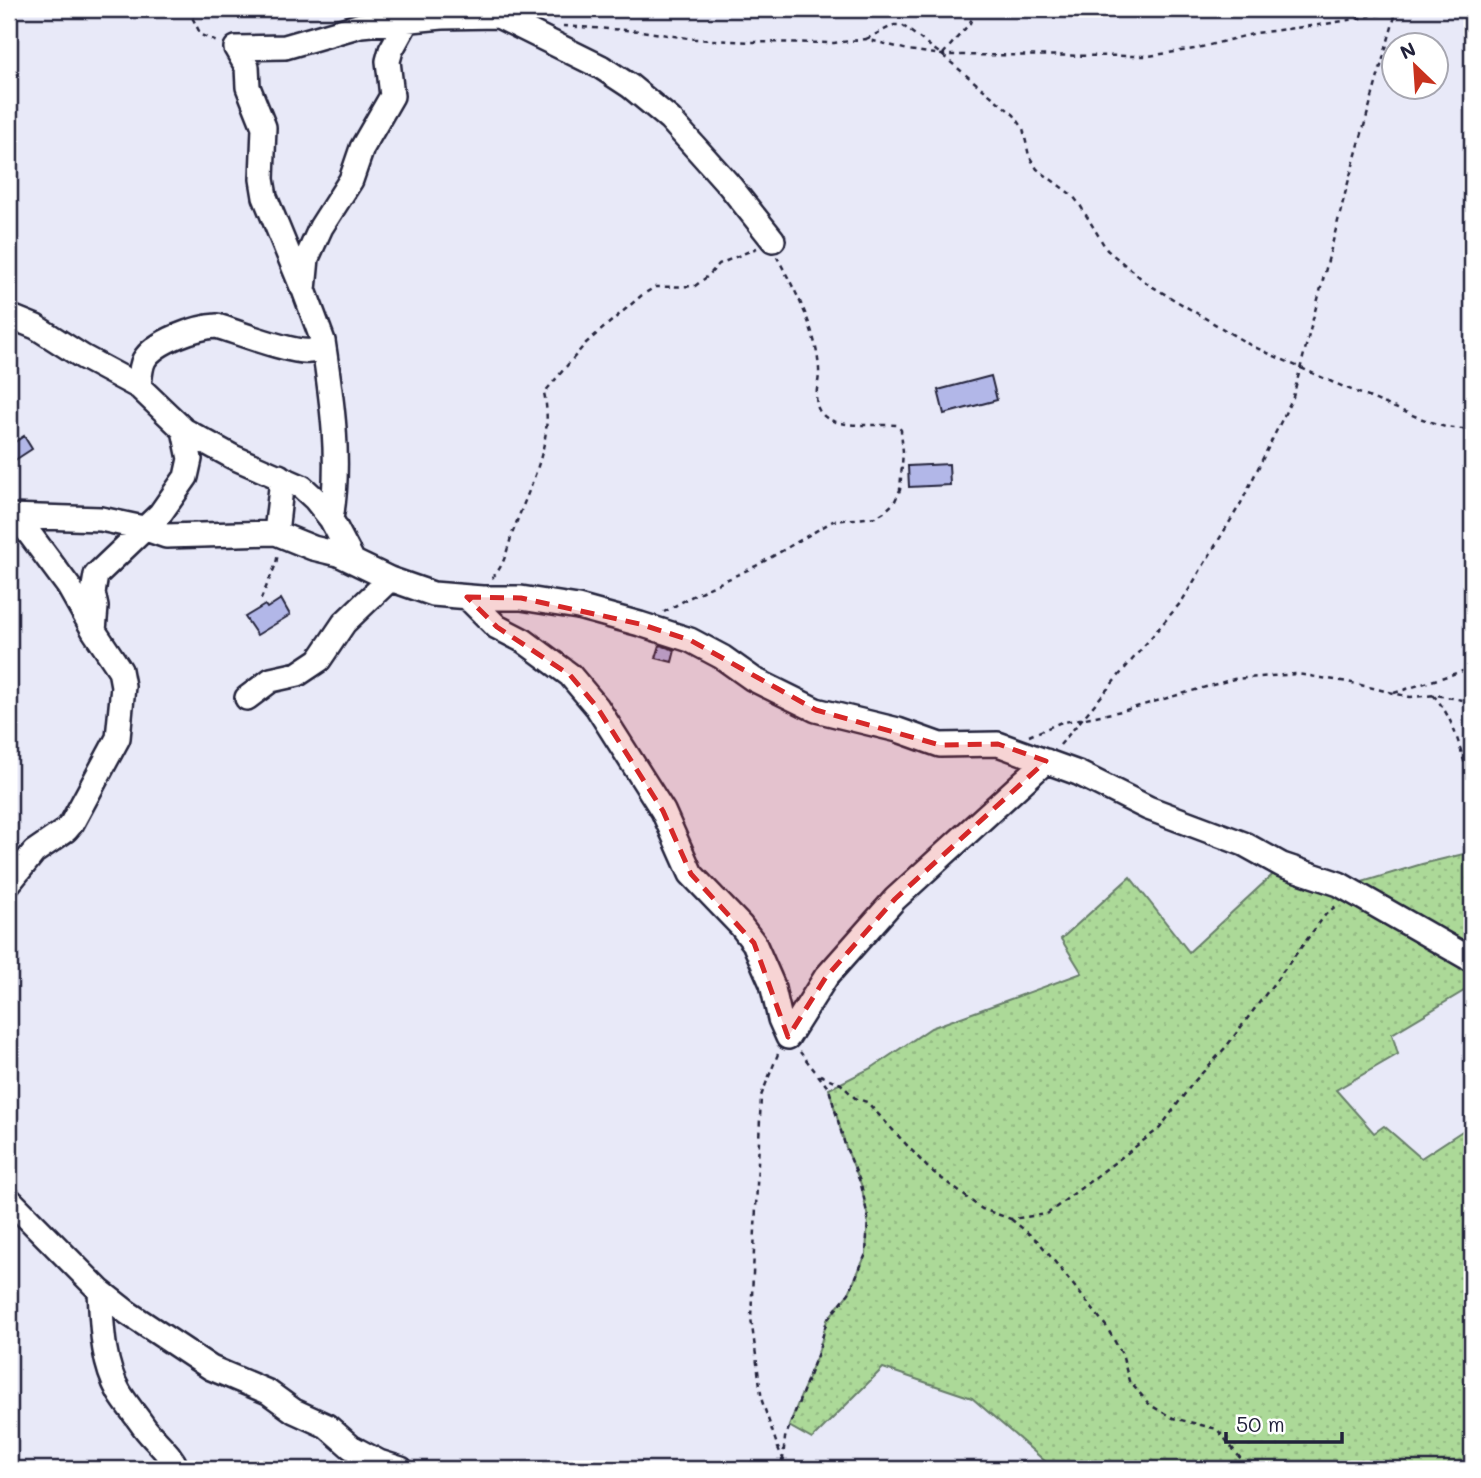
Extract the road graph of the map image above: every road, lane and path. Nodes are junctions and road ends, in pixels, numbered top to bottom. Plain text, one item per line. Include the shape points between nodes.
1 (188, 9) edge
2 (975, 9) edge
3 (1410, 9) edge
4 (1397, 10) edge
5 (407, 21) junction
6 (557, 25) dead end
7 (866, 39) junction
8 (236, 48) junction
9 (942, 55) junction
10 (773, 240) junction
11 (304, 290) junction
12 (9, 303) edge
13 (18, 320) edge
14 (323, 341) junction
15 (1302, 367) junction
16 (139, 387) junction
17 (184, 430) junction
18 (1472, 430) edge
19 (279, 476) junction
20 (13, 517) edge
21 (331, 519) junction
22 (143, 528) junction
23 (276, 533) junction
24 (353, 561) junction
25 (390, 579) junction
26 (467, 597) junction
27 (261, 599) dead end
28 (640, 624) junction
29 (94, 631) junction
30 (1472, 668) edge
31 (1394, 693) junction
32 (1433, 695) junction
33 (247, 698) dead end
34 (1472, 702) edge
35 (1085, 716) junction
36 (998, 744) junction
37 (1046, 761) junction
38 (1472, 788) edge
39 (9, 883) edge
40 (1353, 892) junction
41 (1472, 960) edge
42 (788, 1037) junction
43 (820, 1075) junction
44 (9, 1199) edge
45 (1010, 1219) junction
46 (100, 1291) junction
47 (783, 1459) junction
48 (177, 1469) edge
49 (401, 1469) edge
50 (776, 1469) edge
51 (788, 1469) edge
52 (1249, 1469) edge

1 - 8 path via 201,34
2 - 9 path via 970,23
3 - 4 path
4 - 9 path via 1149,56
4 - 15 path
5 - 8 street via 361,25 285,47
5 - 10 street via 498,16 601,67 670,119
5 - 11 street via 388,61 392,96 309,252
6 - 7 path via 751,42
7 - 9 path
7 - 9 path via 902,25
8 - 11 street via 247,67 248,87 264,127 261,179 265,197
9 - 15 path via 1014,115 1037,169 1080,205 1107,250 1148,284 1250,345
10 - 26 path via 719,264 695,286 655,287 642,295 586,344 544,393 548,421 542,450 504,562 487,583
10 - 28 path via 776,255 805,310 819,368 816,405 820,413 842,424 897,425 903,452 900,490 894,503 876,517 833,521
11 - 14 street
12 - 13 street
13 - 16 street
14 - 16 street via 314,351 299,351 217,326 199,328 149,354 143,361
14 - 21 street via 337,460
15 - 18 path via 1417,417
15 - 35 path via 1293,397 1241,503 1182,601
16 - 17 street
17 - 19 street
17 - 22 street via 190,459 186,477 160,514
19 - 21 street via 302,487
19 - 23 street
20 - 22 street via 101,519
20 - 29 street via 69,587
21 - 24 street
22 - 23 street via 166,536
22 - 29 street via 96,575
23 - 24 street
23 - 27 path via 276,564
24 - 25 street
25 - 26 street via 433,594
25 - 33 street via 344,623 319,660 298,674 271,680
26 - 28 street via 521,598
26 - 42 street via 497,627 570,675 590,699 663,811 691,874 754,943
28 - 36 street via 690,640 752,679 816,710 940,745
29 - 39 street via 120,670 118,738 72,823 34,852
30 - 31 path
31 - 32 path
31 - 35 path via 1297,674 1234,679 1122,711
32 - 34 path
32 - 38 path via 1453,730
35 - 36 path
35 - 37 path
36 - 37 street
37 - 40 street
37 - 42 street via 895,899 826,977
40 - 41 street
40 - 45 path via 1326,914 1160,1128 1047,1214
42 - 43 path
42 - 47 path via 761,1096 751,1318 761,1401
43 - 45 path via 867,1102 928,1168 982,1209
43 - 47 path via 861,1184 868,1218 866,1254 849,1293 827,1320 785,1438
44 - 46 street
45 - 52 path via 1039,1242 1091,1307 1122,1354 1129,1381 1150,1405 1173,1418 1217,1429
46 - 48 street via 112,1377
46 - 49 street via 211,1368 268,1392 327,1426 351,1447
47 - 50 path
47 - 51 path

